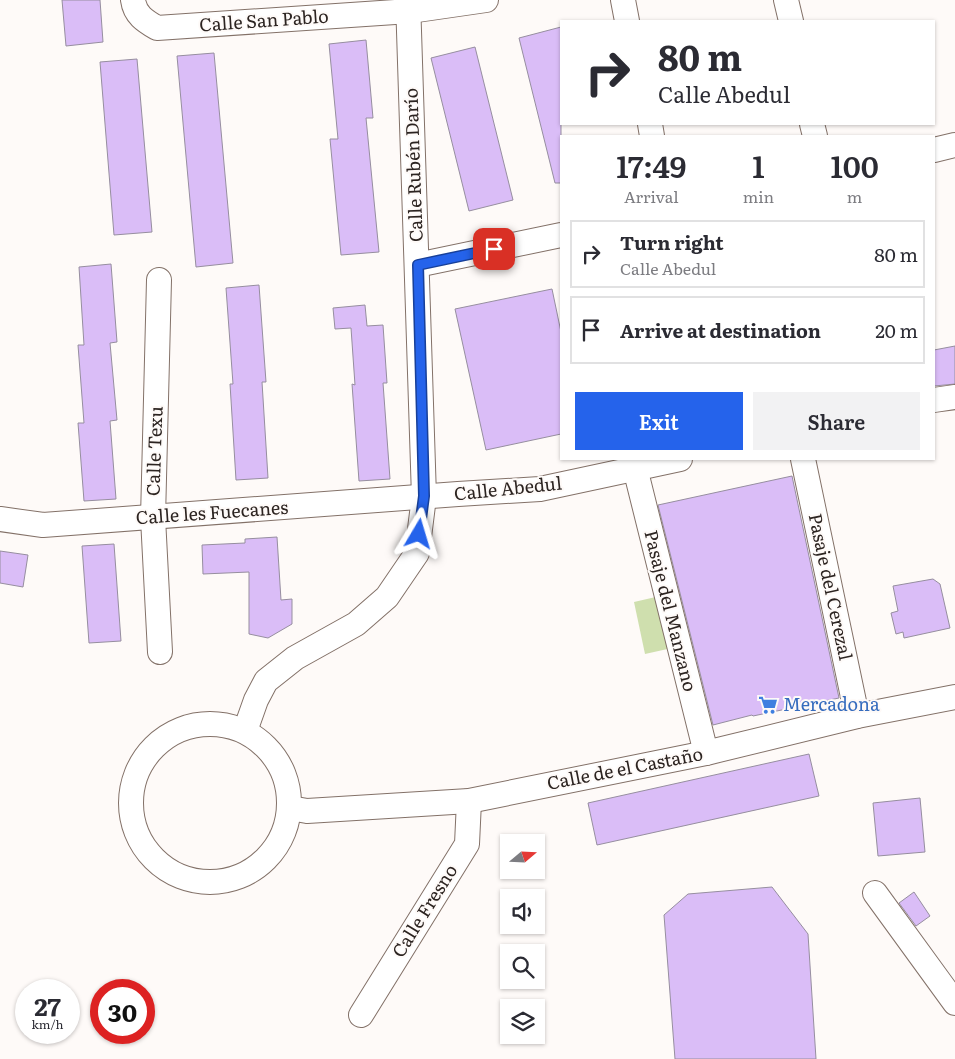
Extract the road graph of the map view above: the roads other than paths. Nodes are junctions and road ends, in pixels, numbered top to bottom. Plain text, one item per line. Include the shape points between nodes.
1 (133, 0) edge
2 (486, 0) edge
3 (623, 0) edge
4 (786, 0) edge
5 (409, 6) edge
6 (627, 20) edge
7 (791, 20) edge
8 (955, 145) edge
9 (935, 150) edge
10 (560, 235) edge
11 (418, 265) junction
12 (159, 280) dead end
13 (955, 397) edge
14 (935, 400) edge
15 (675, 460) edge
16 (803, 460) edge
17 (635, 468) junction
18 (424, 496) junction
19 (153, 518) junction
20 (0, 519) edge
21 (160, 652) dead end
22 (955, 697) edge
23 (857, 716) junction
24 (245, 731) junction
25 (706, 753) junction
26 (469, 801) junction
27 (290, 808) junction
28 (875, 893) dead end
29 (955, 1003) edge
30 (360, 1015) dead end

1 - 5 street, Calle San Pablo via 141,18 157,28
2 - 5 street, Calle San Pablo
3 - 6 street
4 - 7 street
5 - 11 street, Calle Rubén Darío
8 - 9 street
10 - 11 street
11 - 18 street, Calle Rubén Darío
12 - 19 street, Calle Texu
13 - 14 street
15 - 17 street, Calle Abedul
16 - 23 street, Pasaje del Cerezal
17 - 18 street, Calle Abedul via 540,489
17 - 25 street, Pasaje del Manzano
18 - 19 street, Calle les Fuecanes
18 - 24 street, Calle Rubén Darío via 417,553 387,597 356,624 295,658 266,681
19 - 20 street, Calle les Fuecanes via 43,525
19 - 21 street, Calle Texu
22 - 23 street, Calle de el Castaño
23 - 25 street, Calle de el Castaño
24 - 27 street via 264,745 279,763 288,785
24 - 27 street via 219,724 192,726 167,736 147,754 134,778 130,805 136,831 150,855 170,872 195,882 222,883 248,874 269,857 284,835
25 - 26 street, Calle de el Castaño
26 - 27 street, Calle de el Castaño via 307,811
26 - 30 street, Calle Fresno via 468,844
28 - 29 street

